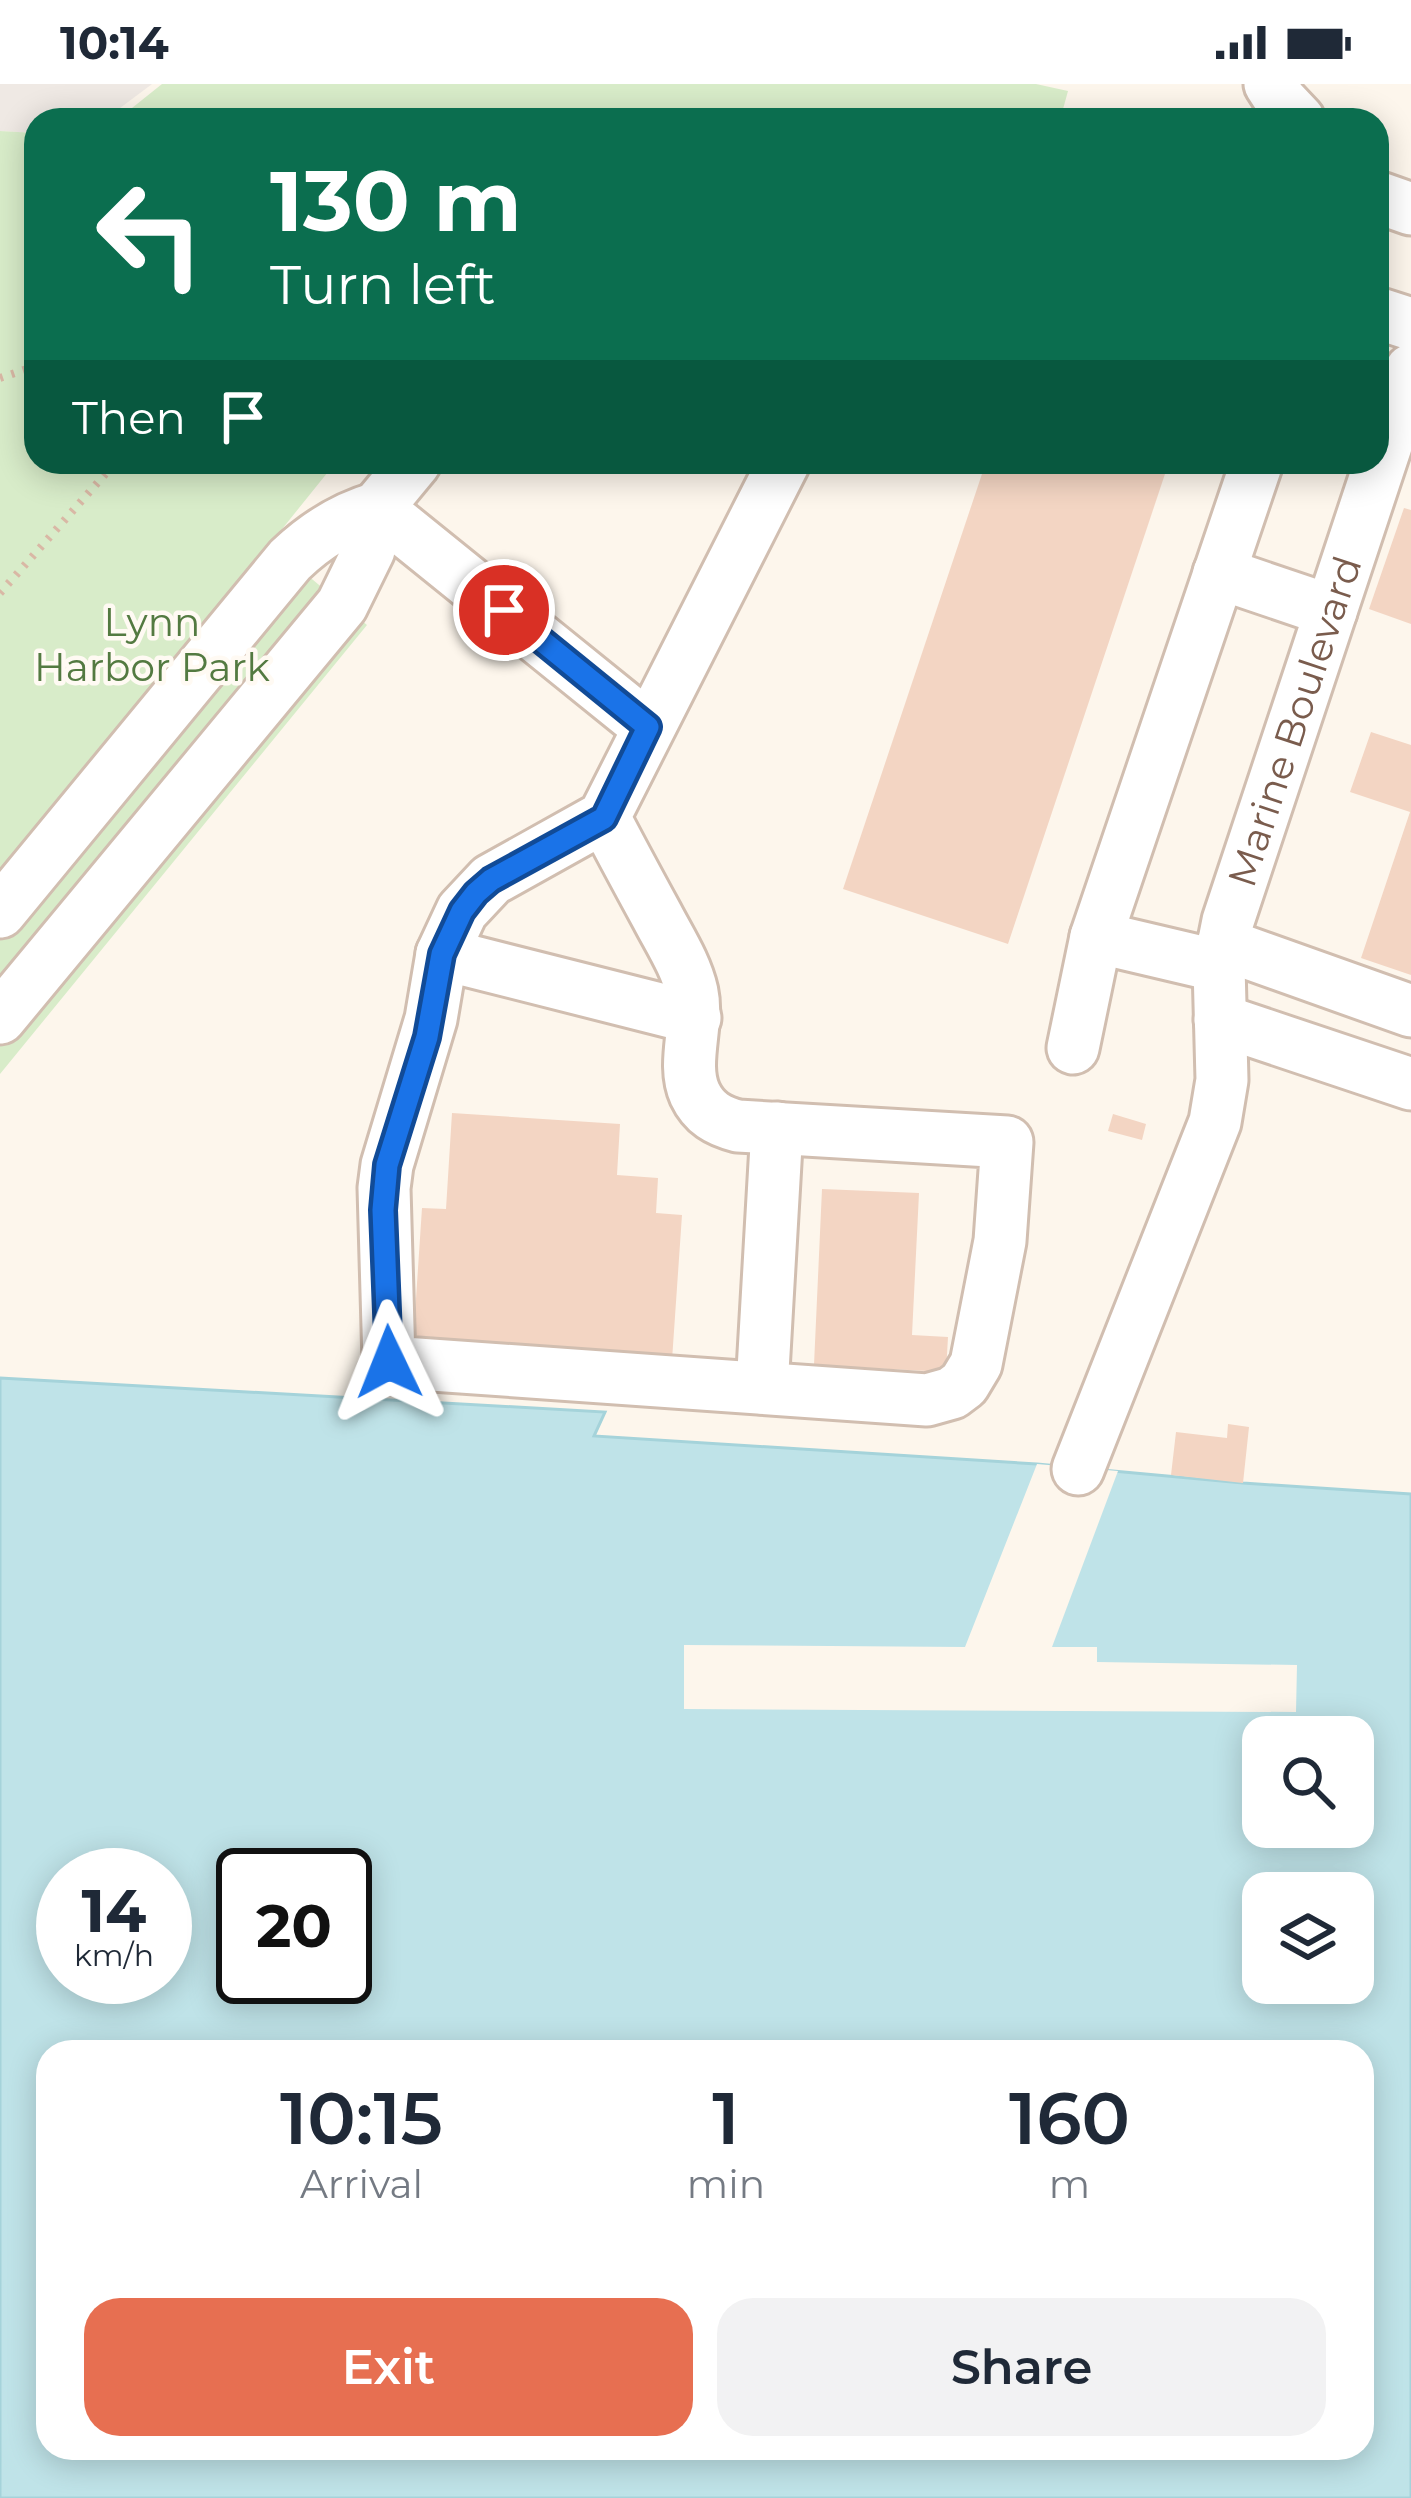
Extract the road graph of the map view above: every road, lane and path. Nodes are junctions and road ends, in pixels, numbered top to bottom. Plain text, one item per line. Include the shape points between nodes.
1 (1411, 370) edge
2 (1389, 436) edge
3 (105, 474) edge
4 (405, 474) edge
5 (778, 474) edge
6 (1253, 474) edge
7 (1376, 474) edge
8 (377, 508) junction
9 (1219, 573) junction
10 (0, 593) edge
11 (1331, 611) junction
12 (648, 727) junction
13 (604, 818) junction
14 (0, 912) edge
15 (1096, 937) junction
16 (442, 954) junction
17 (1221, 955) junction
18 (1411, 1011) edge
19 (0, 1018) edge
20 (695, 1018) junction
21 (1220, 1020) junction
22 (1072, 1048) dead end
23 (1411, 1084) edge
24 (777, 1128) junction
25 (762, 1388) junction
26 (1078, 1468) dead end

1 - 2 street, Marine Boulevard
3 - 10 path
4 - 8 street
5 - 12 street
6 - 9 street
7 - 11 street, Marine Boulevard
8 - 12 street
8 - 14 street via 342,521 290,560
8 - 19 street via 369,550 342,605
9 - 11 street
9 - 15 street
11 - 17 street, Marine Boulevard
12 - 13 street
13 - 16 street via 491,880
13 - 20 street via 688,977
15 - 17 street
15 - 22 street
16 - 20 street
16 - 25 street via 384,1188 389,1362
17 - 18 street
17 - 21 street, Marine Boulevard
20 - 24 street via 690,1070 699,1102 722,1122
21 - 23 street
21 - 26 street, Marine Boulevard via 1215,1122
24 - 25 street
24 - 25 street via 1007,1142 1000,1241 976,1364 964,1384 927,1400

